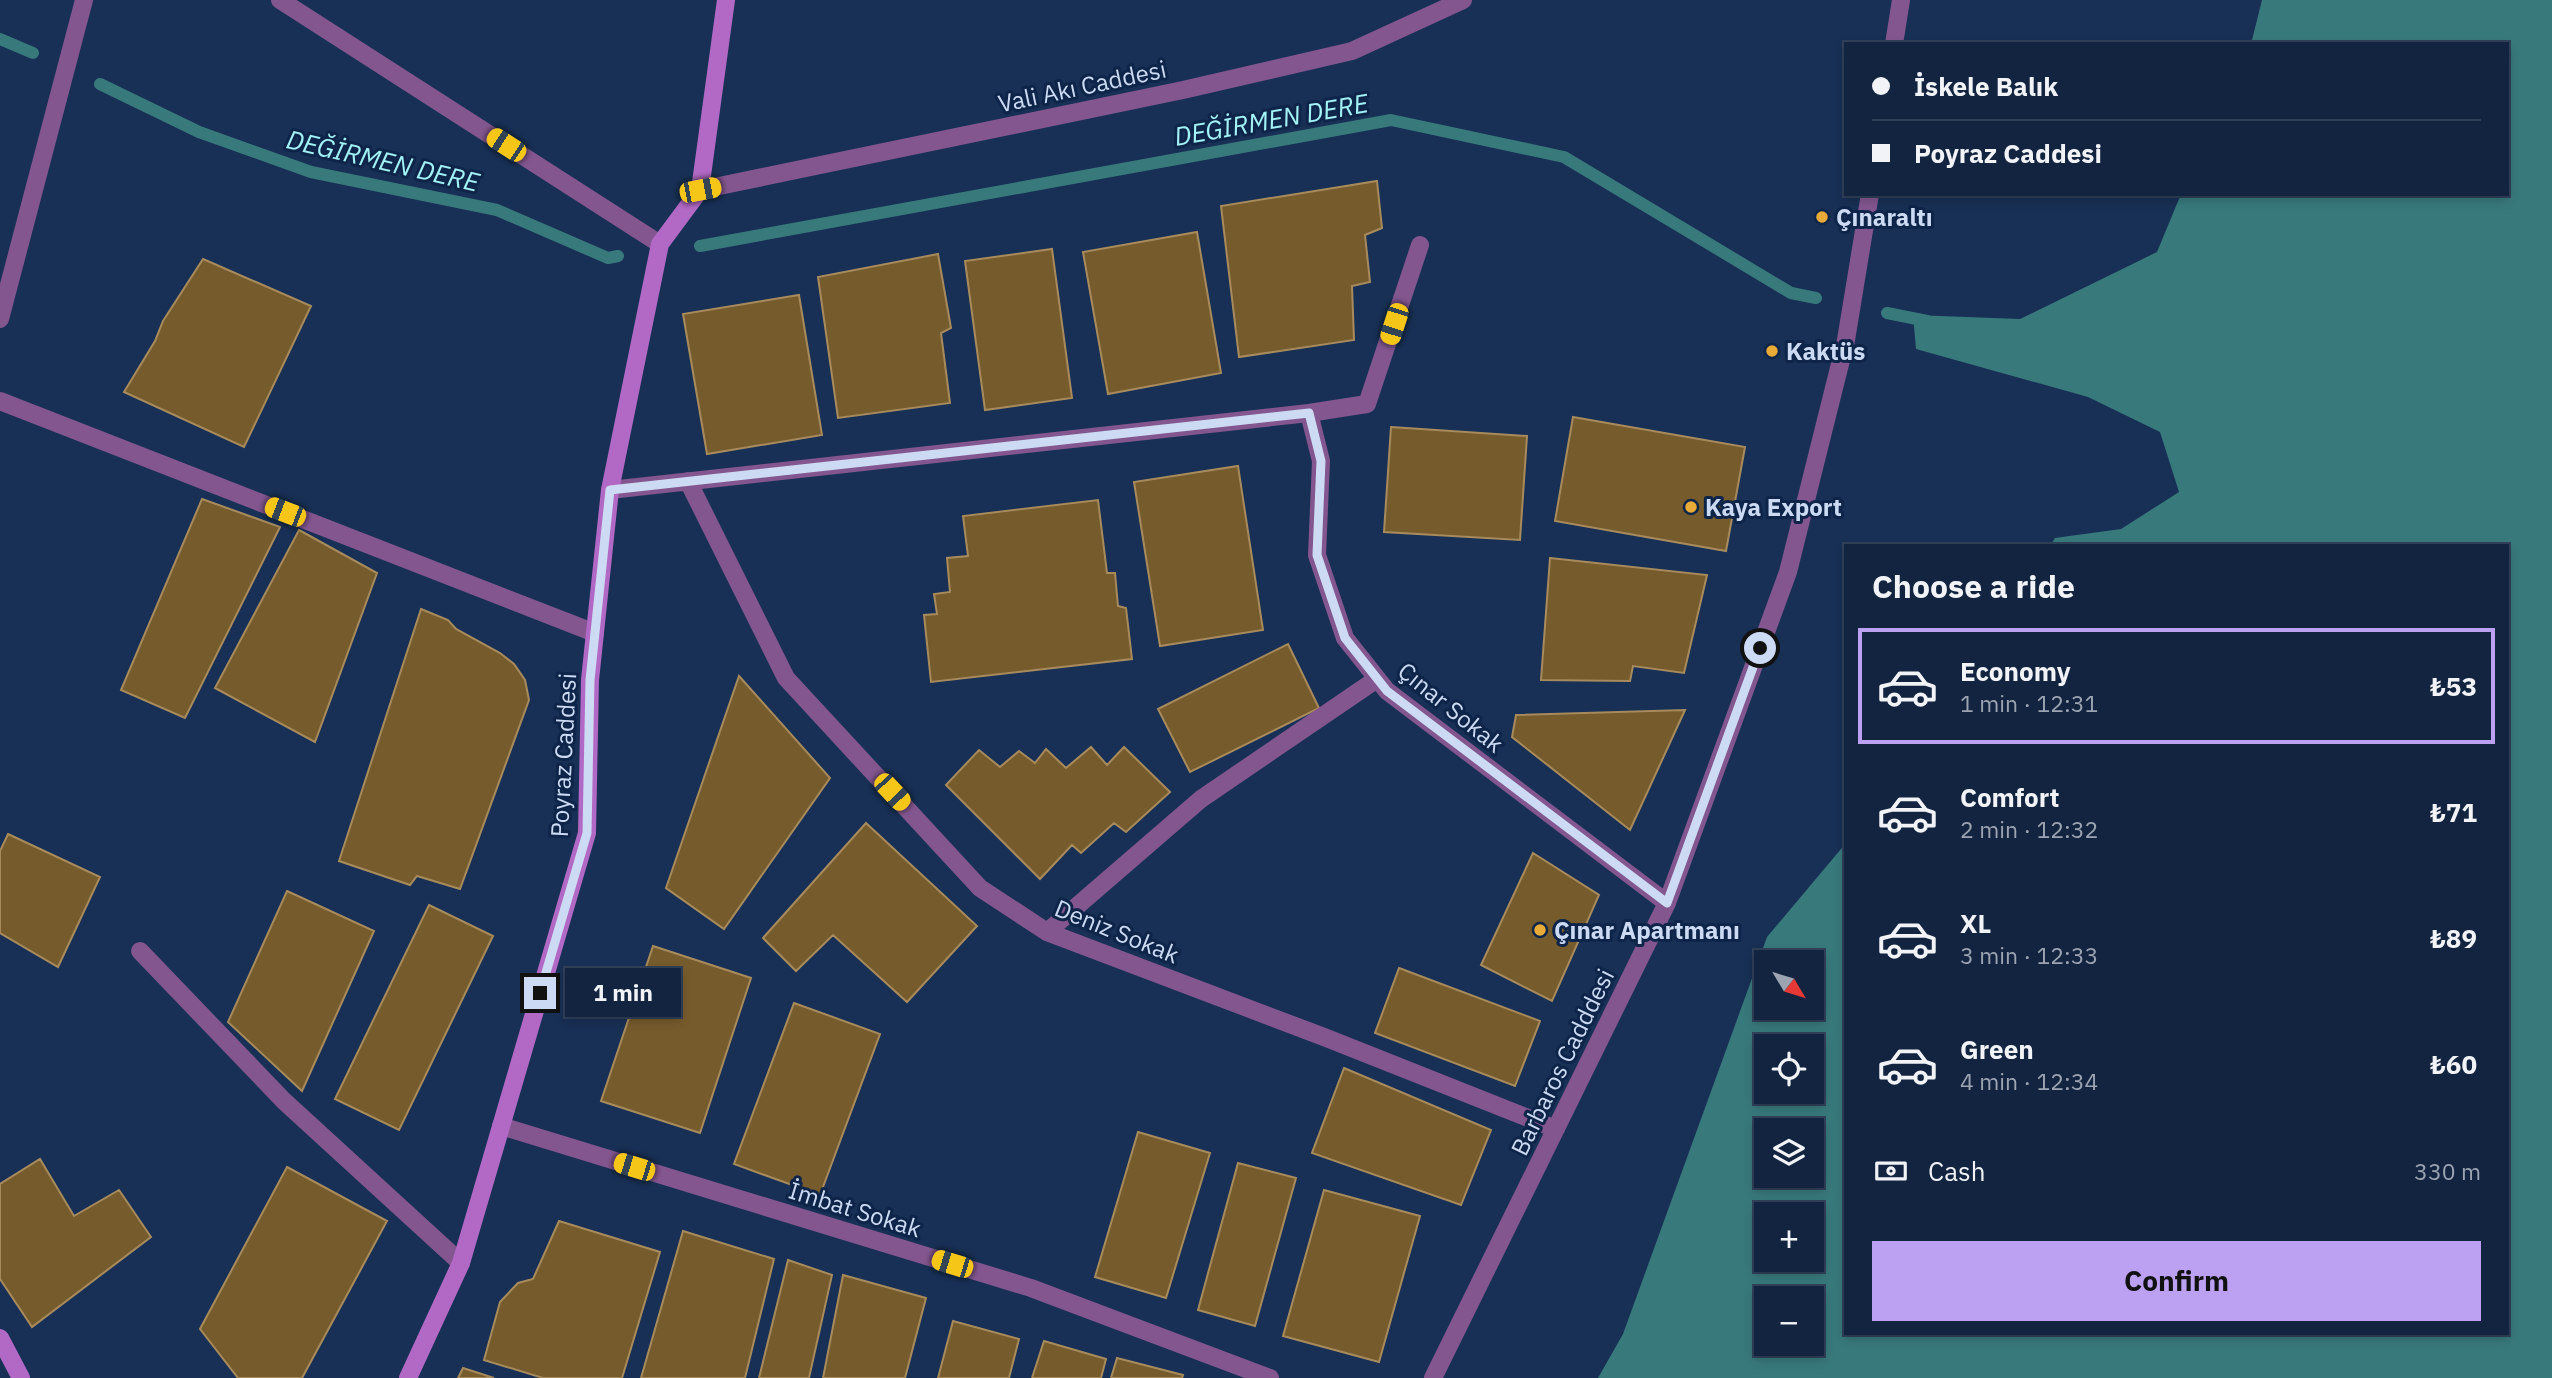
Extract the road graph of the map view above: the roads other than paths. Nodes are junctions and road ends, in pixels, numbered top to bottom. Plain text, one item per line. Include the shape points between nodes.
1 (84, 0) edge
2 (281, 0) edge
3 (726, 0) edge
4 (1463, 0) edge
5 (1902, 0) edge
6 (1894, 42) edge
7 (700, 190) junction
8 (1870, 196) edge
9 (660, 244) junction
10 (1420, 245) dead end
11 (0, 319) edge
12 (0, 401) edge
13 (1309, 413) junction
14 (688, 481) junction
15 (610, 490) junction
16 (595, 634) junction
17 (1377, 679) junction
18 (1667, 903) junction
19 (1047, 932) junction
20 (140, 951) dead end
21 (501, 1126) junction
22 (1556, 1129) junction
23 (461, 1263) junction
24 (0, 1338) edge
25 (20, 1378) edge
26 (408, 1378) edge
27 (1270, 1378) edge
28 (1433, 1378) edge

1 - 11 street
2 - 9 street
3 - 7 street, Poyraz Caddesi
4 - 7 street, Vali Akı Caddesi via 1352,51
5 - 6 street
7 - 9 street, Poyraz Caddesi
8 - 18 street, Barbaros Cadddesi via 1846,340 1788,572
9 - 15 street, Poyraz Caddesi
10 - 13 street via 1367,404
12 - 16 street
13 - 14 street
13 - 17 street, Çınar Sokak via 1321,461 1317,555 1345,638
14 - 15 street
14 - 19 street, Deniz Sokak via 786,678 980,888
15 - 16 street, Poyraz Caddesi
16 - 21 street, Poyraz Caddesi via 587,833
17 - 18 street, Çınar Sokak via 1455,744
17 - 19 street via 1201,799
18 - 22 street, Barbaros Cadddesi
19 - 22 street, Deniz Sokak
20 - 23 street via 284,1101
21 - 23 street, Poyraz Caddesi
21 - 27 street, İmbat Sokak via 1031,1288
22 - 28 street, Barbaros Cadddesi
23 - 26 street, Poyraz Caddesi
24 - 25 street

